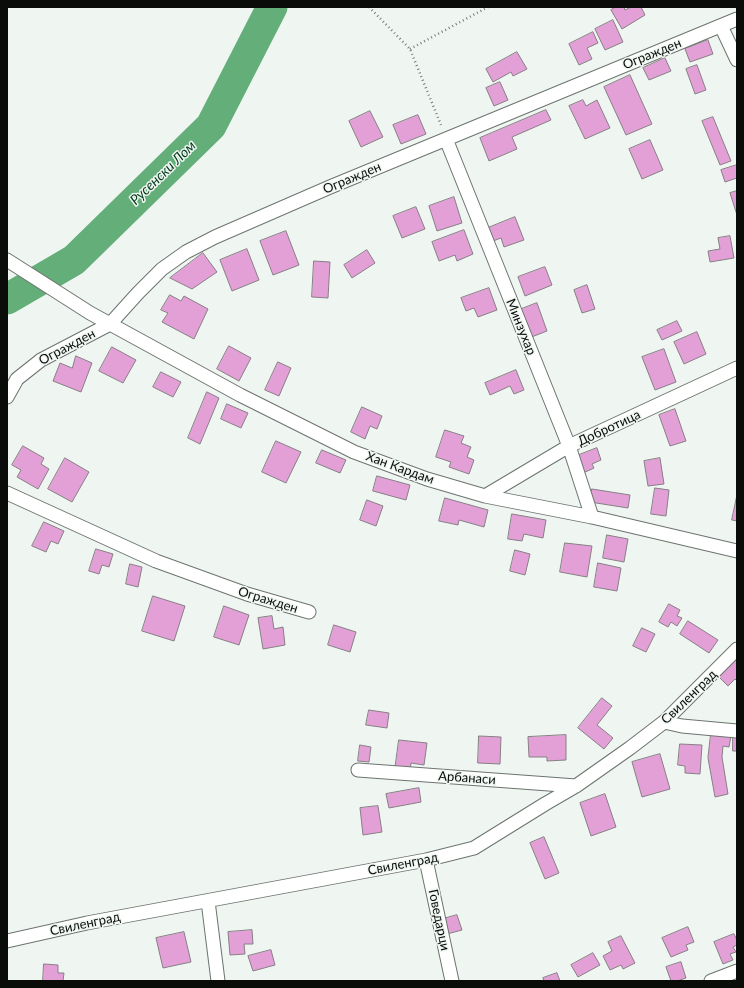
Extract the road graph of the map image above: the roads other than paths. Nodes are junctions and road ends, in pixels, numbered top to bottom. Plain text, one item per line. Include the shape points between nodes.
1 (737, 19) edge
2 (721, 26) junction
3 (737, 60) edge
4 (446, 139) junction
5 (7, 260) edge
6 (110, 324) junction
7 (737, 368) edge
8 (7, 397) edge
9 (569, 446) junction
10 (7, 493) edge
11 (485, 496) junction
12 (592, 517) junction
13 (737, 551) edge
14 (309, 612) dead end
15 (737, 649) edge
16 (664, 722) junction
17 (737, 731) edge
18 (358, 770) dead end
19 (576, 786) junction
20 (426, 860) junction
21 (208, 901) junction
22 (7, 941) edge
23 (737, 971) edge
24 (218, 981) edge
25 (452, 981) edge
26 (711, 981) edge

1 - 2 street, Огражден
2 - 3 street
2 - 4 street, Огражден
4 - 6 street, Огражден via 214,237 186,252 162,269
4 - 9 street, Минзухар
5 - 6 street, Хан Кардам
6 - 8 street, Огражден via 41,360 17,379
6 - 11 street, Хан Кардам via 240,395 354,452 427,479
7 - 9 street, Добротица
9 - 11 street, Добротица
9 - 12 street, Минзухар
10 - 14 street, Огражден via 156,561 247,594
11 - 12 street, Хан Кардам
12 - 13 street, Хан Кардам
15 - 16 street, Свиленград
16 - 17 street
16 - 19 street, Свиленград
18 - 19 street, Арбанаси
19 - 20 street, Свиленград via 474,848
20 - 21 street, Свиленград
20 - 25 street, Говедарци
21 - 22 street, Свиленград via 87,923
21 - 24 street
23 - 26 street

